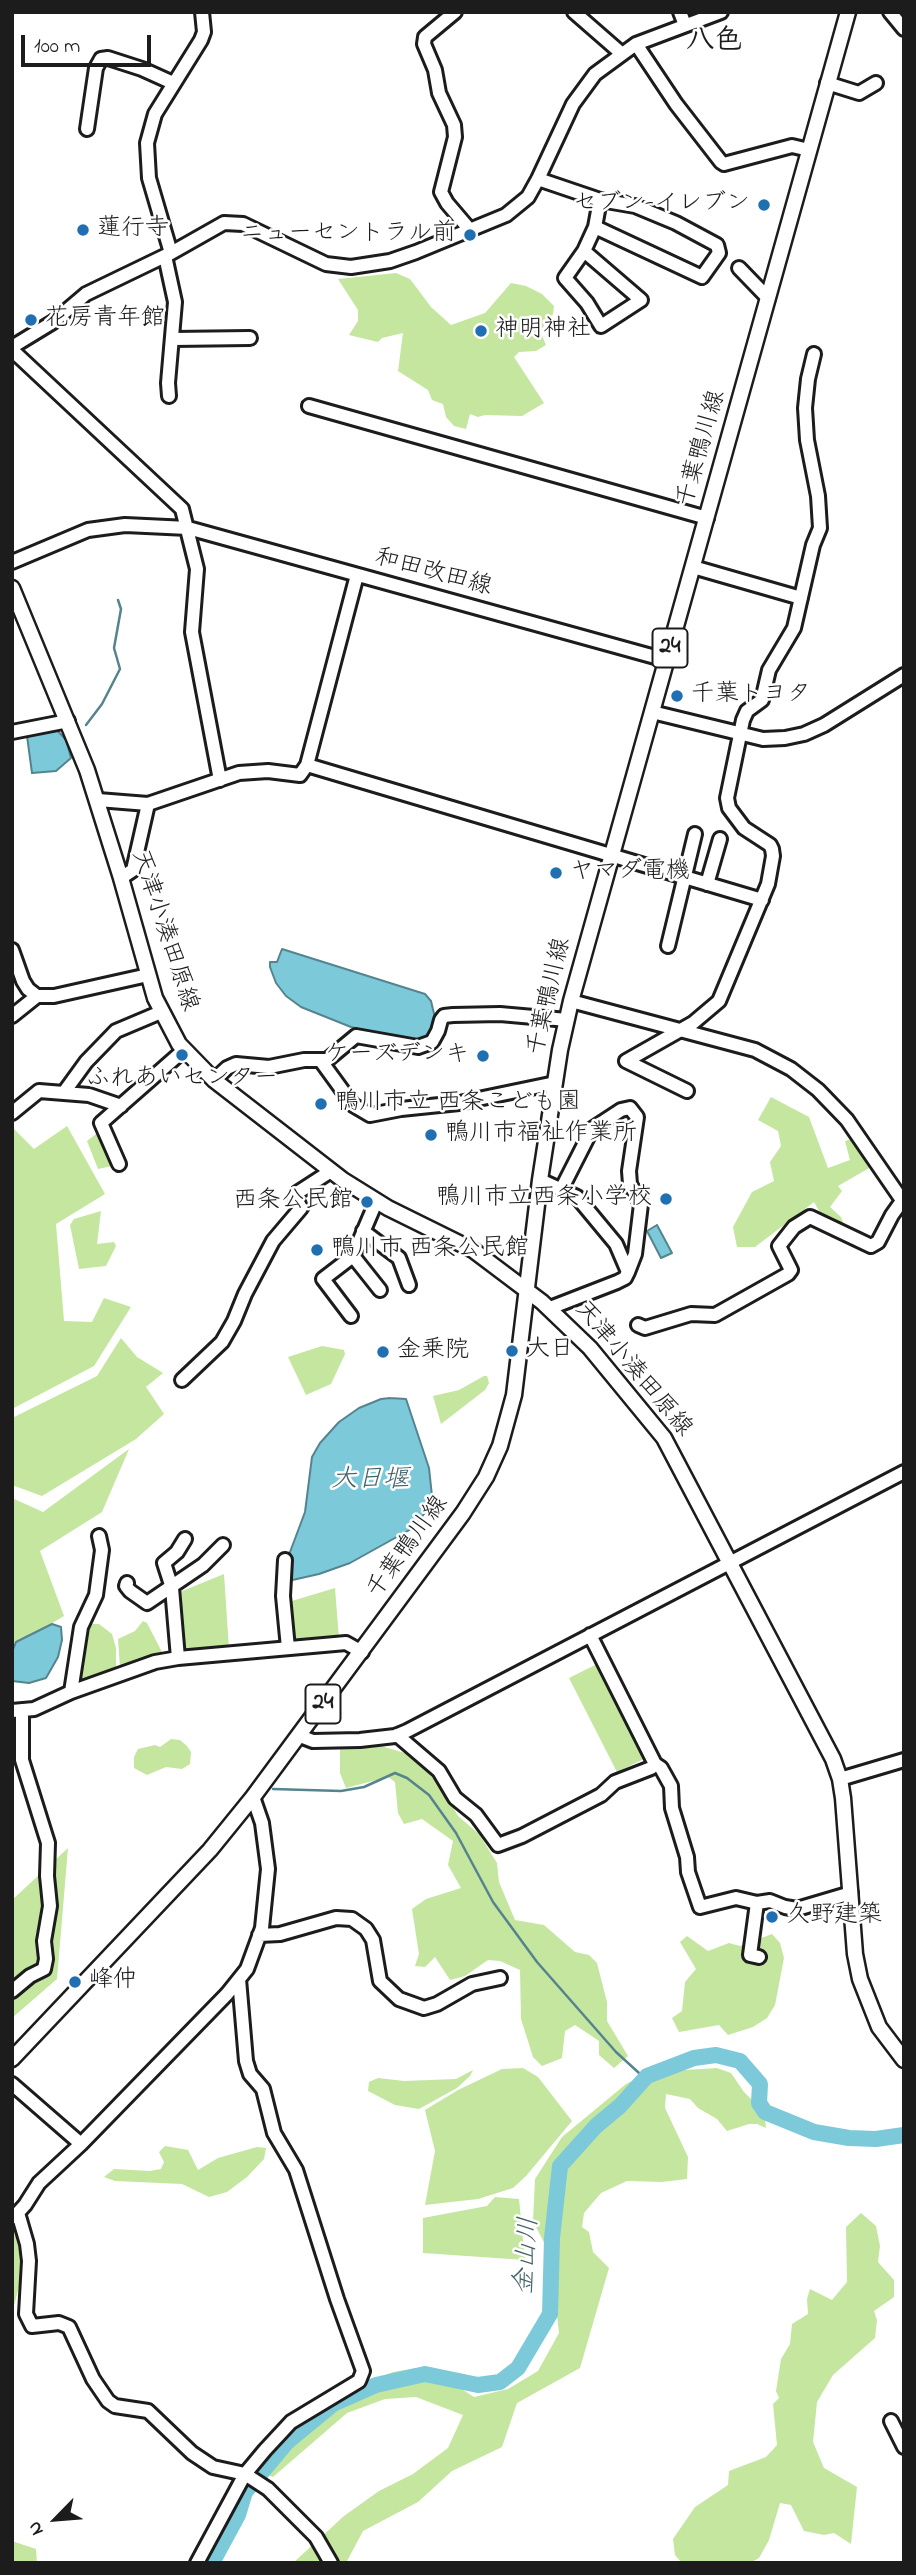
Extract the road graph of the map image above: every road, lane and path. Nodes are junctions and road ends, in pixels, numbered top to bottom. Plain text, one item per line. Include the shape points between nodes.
1 (202, 12) edge
2 (455, 12) edge
3 (574, 12) edge
4 (680, 12) edge
5 (721, 12) edge
6 (848, 12) edge
7 (890, 12) edge
8 (685, 25) junction
9 (904, 29) edge
10 (636, 44) junction
11 (621, 53) junction
12 (173, 83) junction
13 (827, 83) junction
14 (876, 83) dead end
15 (87, 129) dead end
16 (809, 149) junction
17 (538, 180) junction
18 (600, 200) junction
19 (595, 227) junction
20 (470, 230) junction
21 (584, 251) junction
22 (168, 254) junction
23 (739, 268) dead end
24 (768, 298) junction
25 (250, 338) dead end
26 (173, 339) junction
27 (12, 348) edge
28 (814, 354) dead end
29 (169, 396) dead end
30 (309, 406) dead end
31 (707, 518) junction
32 (188, 528) junction
33 (12, 562) edge
34 (693, 567) junction
35 (357, 575) junction
36 (12, 588) edge
37 (801, 598) junction
38 (666, 660) junction
39 (904, 675) edge
40 (652, 712) junction
41 (68, 721) junction
42 (12, 732) edge
43 (739, 734) junction
44 (307, 765) junction
45 (220, 780) junction
46 (98, 800) junction
47 (148, 804) junction
48 (695, 834) dead end
49 (720, 839) dead end
50 (611, 856) junction
51 (121, 878) junction
52 (684, 878) junction
53 (707, 884) junction
54 (762, 900) junction
55 (667, 946) dead end
56 (12, 950) edge
57 (148, 975) junction
58 (37, 996) junction
59 (571, 1002) junction
60 (161, 1012) junction
61 (12, 1016) edge
62 (567, 1020) junction
63 (682, 1029) junction
64 (184, 1050) junction
65 (320, 1061) junction
66 (214, 1080) junction
67 (555, 1083) junction
68 (65, 1091) junction
69 (687, 1091) dead end
70 (121, 1106) junction
71 (12, 1113) edge
72 (119, 1164) dead end
73 (331, 1171) junction
74 (540, 1180) junction
75 (562, 1188) junction
76 (376, 1202) junction
77 (903, 1202) edge
78 (363, 1231) junction
79 (353, 1255) junction
80 (628, 1272) junction
81 (409, 1285) dead end
82 (380, 1290) dead end
83 (529, 1291) junction
84 (550, 1308) junction
85 (351, 1316) dead end
86 (638, 1325) dead end
87 (182, 1380) dead end
88 (904, 1472) edge
89 (99, 1535) dead end
90 (185, 1539) dead end
91 (223, 1545) dead end
92 (285, 1560) dead end
93 (732, 1563) junction
94 (127, 1583) dead end
95 (172, 1588) junction
96 (590, 1635) junction
97 (288, 1648) junction
98 (362, 1652) junction
99 (178, 1658) junction
100 (71, 1692) junction
101 (17, 1711) edge
102 (17, 1735) edge
103 (397, 1735) junction
104 (300, 1736) junction
105 (904, 1760) edge
106 (655, 1764) junction
107 (841, 1779) junction
108 (253, 1797) junction
109 (851, 1893) junction
110 (757, 1903) junction
111 (259, 1936) junction
112 (759, 1957) dead end
113 (500, 1978) dead end
114 (239, 1979) junction
115 (12, 1991) edge
116 (12, 2059) edge
117 (904, 2060) edge
118 (12, 2084) edge
119 (81, 2144) junction
120 (15, 2216) edge
121 (891, 2421) dead end
122 (904, 2447) edge
123 (247, 2475) junction
124 (197, 2563) edge
125 (331, 2563) edge

1 - 12 street via 201,40
2 - 20 street via 425,37 424,44 454,125 441,192
3 - 11 street
4 - 8 street
5 - 8 street
6 - 13 main road, 千葉鴨川線 / 24
7 - 9 street
8 - 10 street
10 - 11 street
10 - 16 street via 724,164 792,146
11 - 17 street via 595,74 578,96
12 - 15 street via 101,59
12 - 22 street via 152,122 146,156
13 - 14 street via 859,93
13 - 16 main road, 千葉鴨川線 / 24
16 - 24 main road, 千葉鴨川線 / 24
17 - 18 street
17 - 20 street via 514,210
18 - 19 street
18 - 19 street via 635,206 676,223 717,245 719,253 702,277
19 - 21 street
20 - 22 street via 390,261 351,267 326,264 243,224 228,222
21 - 21 street via 641,300 601,326 565,278
22 - 26 street via 175,302
22 - 27 street via 92,290
23 - 24 street
24 - 31 main road, 千葉鴨川線 / 24
25 - 26 street
26 - 29 street
27 - 32 street via 183,509
28 - 37 street via 805,408 820,528
30 - 31 street
31 - 34 main road, 千葉鴨川線 / 24
32 - 33 street, 和田改田線 via 125,525 88,530
32 - 35 street, 和田改田線
32 - 45 street via 197,569 192,632
34 - 37 street
34 - 38 main road, 千葉鴨川線 / 24
35 - 38 street, 和田改田線
35 - 44 street
36 - 41 main road, 天津小湊田原線
37 - 43 street via 789,639 769,670 762,700 747,711
38 - 40 main road, 千葉鴨川線 / 24
39 - 43 street via 804,734 763,739
40 - 43 street
40 - 50 main road, 千葉鴨川線 / 24
41 - 42 street
41 - 46 main road, 天津小湊田原線
43 - 54 street via 727,798 744,828 772,849
44 - 45 street via 300,775 268,771
44 - 50 street
45 - 47 street
46 - 47 street
46 - 51 main road, 天津小湊田原線
47 - 51 street via 133,870
48 - 52 street
49 - 53 street
50 - 52 street
50 - 59 main road, 千葉鴨川線 / 24
51 - 57 main road, 天津小湊田原線
52 - 53 street
52 - 55 street
53 - 54 street
54 - 63 street via 719,1001
56 - 58 street via 23,981
57 - 58 street
57 - 60 main road, 天津小湊田原線
58 - 61 street
59 - 62 main road, 千葉鴨川線 / 24
59 - 63 street
60 - 64 main road, 天津小湊田原線
60 - 68 street via 116,1031
62 - 65 street via 500,1014 444,1016 432,1042 425,1045 405,1046 356,1036 332,1058
62 - 67 main road, 千葉鴨川線 / 24
63 - 69 street via 626,1060
63 - 77 street via 755,1050 818,1090 847,1120
64 - 66 main road, 天津小湊田原線
64 - 70 street
65 - 66 street via 269,1067 236,1064
65 - 67 street via 354,1105 370,1115
66 - 73 main road, 天津小湊田原線
67 - 74 main road, 千葉鴨川線 / 24
68 - 70 street
68 - 71 street via 39,1091
70 - 72 street via 101,1123
73 - 76 main road, 天津小湊田原線
73 - 87 street via 297,1194 301,1208 272,1241 222,1342
74 - 75 street
74 - 83 main road, 千葉鴨川線 / 24
75 - 80 street via 577,1197 617,1244
75 - 80 street via 592,1129 630,1108 636,1117 629,1184 641,1204
76 - 78 street
76 - 83 main road, 天津小湊田原線 via 464,1244
77 - 86 street via 871,1246 810,1217 794,1227 779,1246 791,1269 788,1274 715,1315 691,1314 645,1328
78 - 79 street
78 - 81 street via 399,1258
79 - 82 street
79 - 85 street via 323,1279
80 - 84 street via 617,1282
83 - 84 main road, 天津小湊田原線
83 - 98 main road, 千葉鴨川線 / 24 via 511,1412 493,1462 463,1513
84 - 93 main road, 天津小湊田原線 via 590,1348 664,1438
88 - 93 street
89 - 100 street via 102,1550 96,1595 80,1628
90 - 95 street via 164,1563
91 - 95 street
92 - 97 street
93 - 96 street
93 - 107 main road, 天津小湊田原線
94 - 95 street via 130,1591 147,1603
95 - 99 street
96 - 103 street
96 - 106 street
97 - 98 street via 346,1643
97 - 99 street
98 - 104 main road, 千葉鴨川線 / 24
99 - 100 street
100 - 101 street via 34,1709
101 - 102 street
102 - 115 street via 48,1843 50,1906 44,1969
103 - 104 street via 334,1741
103 - 106 street via 439,1770 455,1798 502,1846
104 - 108 main road, 千葉鴨川線 / 24
105 - 107 street
106 - 110 street via 671,1786 672,1808 700,1907 736,1898
107 - 109 main road, 天津小湊田原線
108 - 111 street via 268,1868
108 - 116 main road, 千葉鴨川線 / 24 via 210,1850
109 - 110 street via 797,1909 771,1901
109 - 117 main road, 天津小湊田原線 via 855,1954 863,1988 878,2027
110 - 112 street via 750,1955
111 - 113 street via 336,1918 352,1919 373,1940 380,1981 399,1999 424,2008 472,1984
111 - 114 street
114 - 119 street
114 - 123 street via 250,2074 263,2089 274,2133 308,2201 363,2371 359,2381 291,2423
118 - 119 street
119 - 120 street via 39,2183
120 - 123 street via 28,2252 26,2314 32,2326 59,2323 69,2327 108,2401 148,2411 213,2467
121 - 122 street
123 - 124 street
123 - 125 street via 268,2489 316,2538

